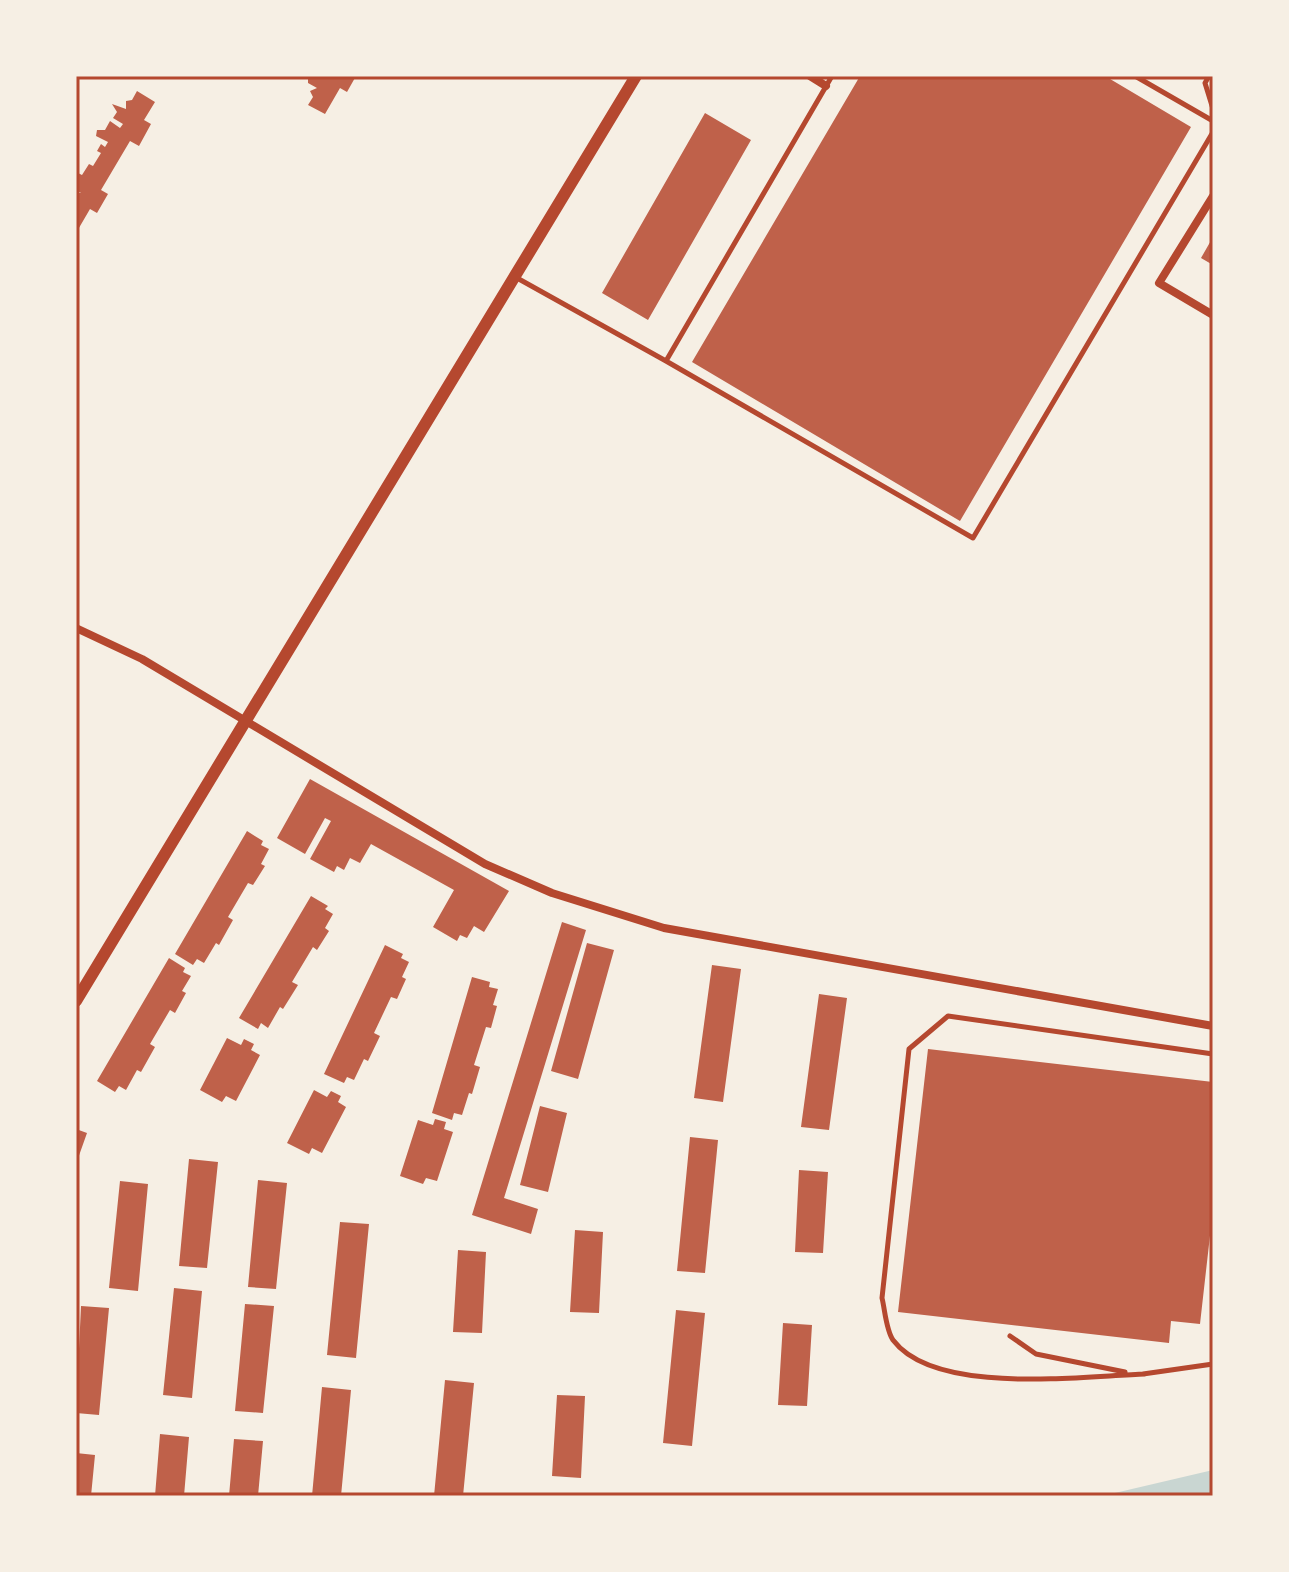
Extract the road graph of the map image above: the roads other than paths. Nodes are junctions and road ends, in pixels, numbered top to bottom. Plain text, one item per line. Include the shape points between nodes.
1 (636, 76) edge
2 (810, 76) edge
3 (832, 76) edge
4 (1135, 76) edge
5 (1209, 76) edge
6 (826, 86) junction
7 (1213, 109) edge
8 (1213, 121) edge
9 (1213, 132) edge
10 (1213, 196) edge
11 (514, 277) junction
12 (1213, 315) edge
13 (666, 361) junction
14 (76, 628) edge
15 (244, 721) junction
16 (76, 1001) edge
17 (1213, 1026) edge
18 (1213, 1054) edge
19 (1010, 1336) dead end
20 (1213, 1364) edge
21 (1145, 1374) junction

1 - 11 street
2 - 6 street
3 - 6 lane
4 - 8 lane
5 - 7 lane via 1205,83
6 - 13 lane
9 - 13 lane via 973,538
10 - 12 street via 1159,283
11 - 13 lane
11 - 15 street
14 - 15 street via 142,659
15 - 16 street
15 - 17 street via 485,864 552,893 664,928
18 - 21 lane via 948,1016 909,1049 882,1298 892,1338 914,1359 941,1371 1039,1378
19 - 21 lane via 1036,1354
20 - 21 lane

